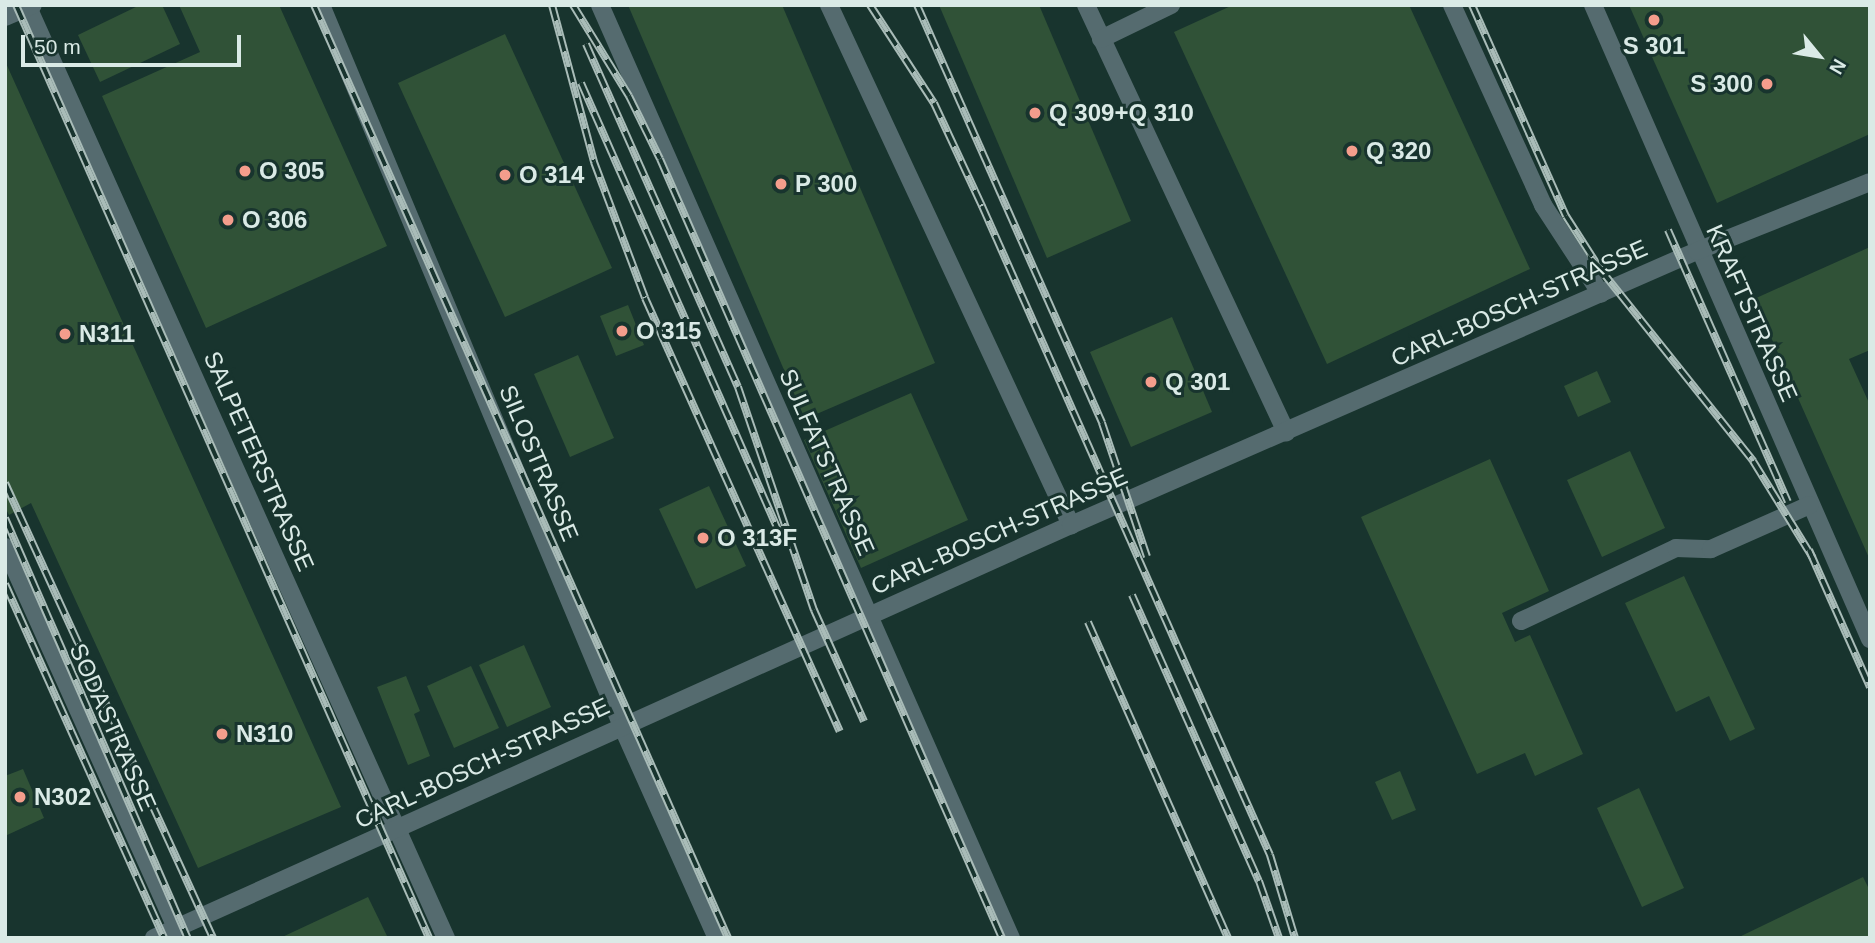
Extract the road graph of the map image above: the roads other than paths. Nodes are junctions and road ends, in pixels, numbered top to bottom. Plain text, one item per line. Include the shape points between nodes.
1 (321, 5) edge
2 (600, 5) edge
3 (829, 5) edge
4 (1086, 5) edge
5 (1171, 5) edge
6 (1452, 5) edge
7 (1593, 5) edge
8 (29, 6) edge
9 (5, 18) edge
10 (1101, 38) junction
11 (1870, 182) edge
12 (1697, 251) junction
13 (1601, 293) junction
14 (1286, 432) junction
15 (1810, 505) junction
16 (1071, 525) junction
17 (5, 547) edge
18 (868, 617) junction
19 (1521, 621) dead end
20 (1870, 639) edge
21 (622, 726) junction
22 (397, 828) junction
23 (176, 928) junction
24 (155, 938) edge
25 (446, 938) edge
26 (717, 938) edge
27 (1011, 938) edge

1 - 21 street, SILOSTRASSE
2 - 18 street, SULFATSTRASSE
3 - 16 street
4 - 10 street
5 - 10 street
6 - 13 street via 1543,205
7 - 12 street, KRAFTSTRASSE
8 - 9 street
8 - 22 street, SALPETERSTRASSE
10 - 14 street
11 - 12 street, CARL-BOSCH-STRASSE
12 - 13 street, CARL-BOSCH-STRASSE
12 - 15 street, KRAFTSTRASSE
13 - 14 street, CARL-BOSCH-STRASSE
14 - 16 street, CARL-BOSCH-STRASSE
15 - 19 street via 1711,549 1675,548
15 - 20 street, KRAFTSTRASSE
16 - 18 street, CARL-BOSCH-STRASSE
17 - 23 street, SODASTRASSE
18 - 21 street, CARL-BOSCH-STRASSE
18 - 27 street, SULFATSTRASSE
21 - 22 street, CARL-BOSCH-STRASSE
21 - 26 street, SILOSTRASSE
22 - 23 street, CARL-BOSCH-STRASSE
22 - 25 street, SALPETERSTRASSE
23 - 24 street, CARL-BOSCH-STRASSE

